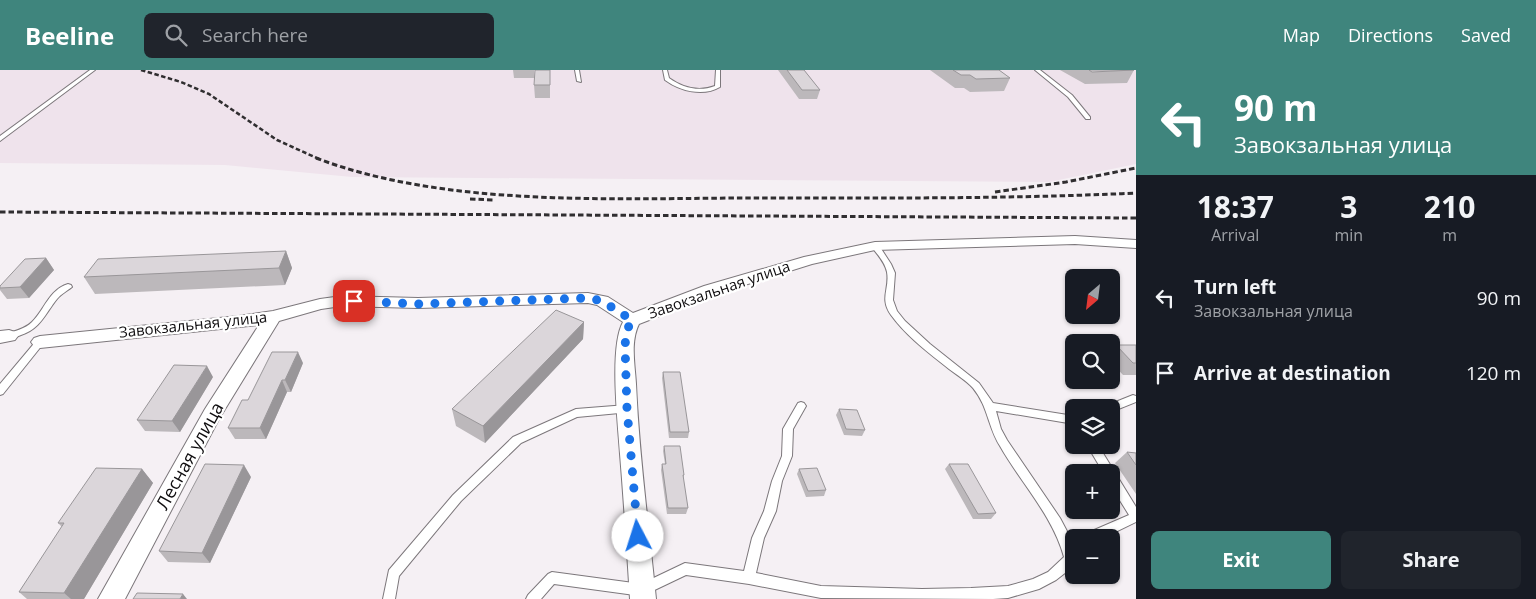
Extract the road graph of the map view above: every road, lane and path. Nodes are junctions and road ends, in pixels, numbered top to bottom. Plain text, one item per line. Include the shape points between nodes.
1 (93, 70) edge
2 (578, 70) edge
3 (665, 70) edge
4 (718, 70) edge
5 (1037, 70) edge
6 (579, 81) dead end
7 (1088, 118) dead end
8 (0, 139) edge
9 (1136, 244) edge
10 (875, 246) junction
11 (68, 287) dead end
12 (273, 317) junction
13 (632, 320) junction
14 (4, 337) edge
15 (40, 342) joint
16 (0, 391) edge
17 (1133, 399) dead end
18 (1120, 404) edge
19 (801, 406) dead end
20 (990, 406) junction
21 (627, 409) junction
22 (1065, 418) edge
23 (1120, 491) edge
24 (1136, 517) edge
25 (1109, 529) edge
26 (1065, 540) edge
27 (1065, 565) edge
28 (749, 578) junction
29 (643, 595) edge
30 (822, 596) edge
31 (111, 599) edge
32 (389, 599) edge
33 (532, 599) edge

1 - 8 lane
2 - 6 lane
3 - 4 lane via 666,79 681,87 712,89 716,87
5 - 7 lane via 1070,96
9 - 10 street, Завокзальная улица via 1075,240
10 - 13 street, Завокзальная улица via 809,260 729,284
10 - 20 lane via 892,275 889,302 894,311 915,334 976,385
11 - 14 lane via 60,290 34,324
12 - 13 street, Завокзальная улица via 342,301 418,304 570,297 602,301
12 - 15 street, Завокзальная улица
12 - 31 street, Лесная улица via 212,414
13 - 21 street via 625,345
15 - 16 lane
17 - 18 lane
19 - 28 lane via 788,429 787,456 758,538
20 - 22 lane
20 - 26 lane via 1003,444
21 - 29 street
21 - 32 lane via 576,413 517,440 457,498 393,574
23 - 24 lane
24 - 25 lane
27 - 30 lane via 1035,585 1008,592
28 - 29 lane via 685,568
28 - 30 lane
29 - 33 lane via 552,578

